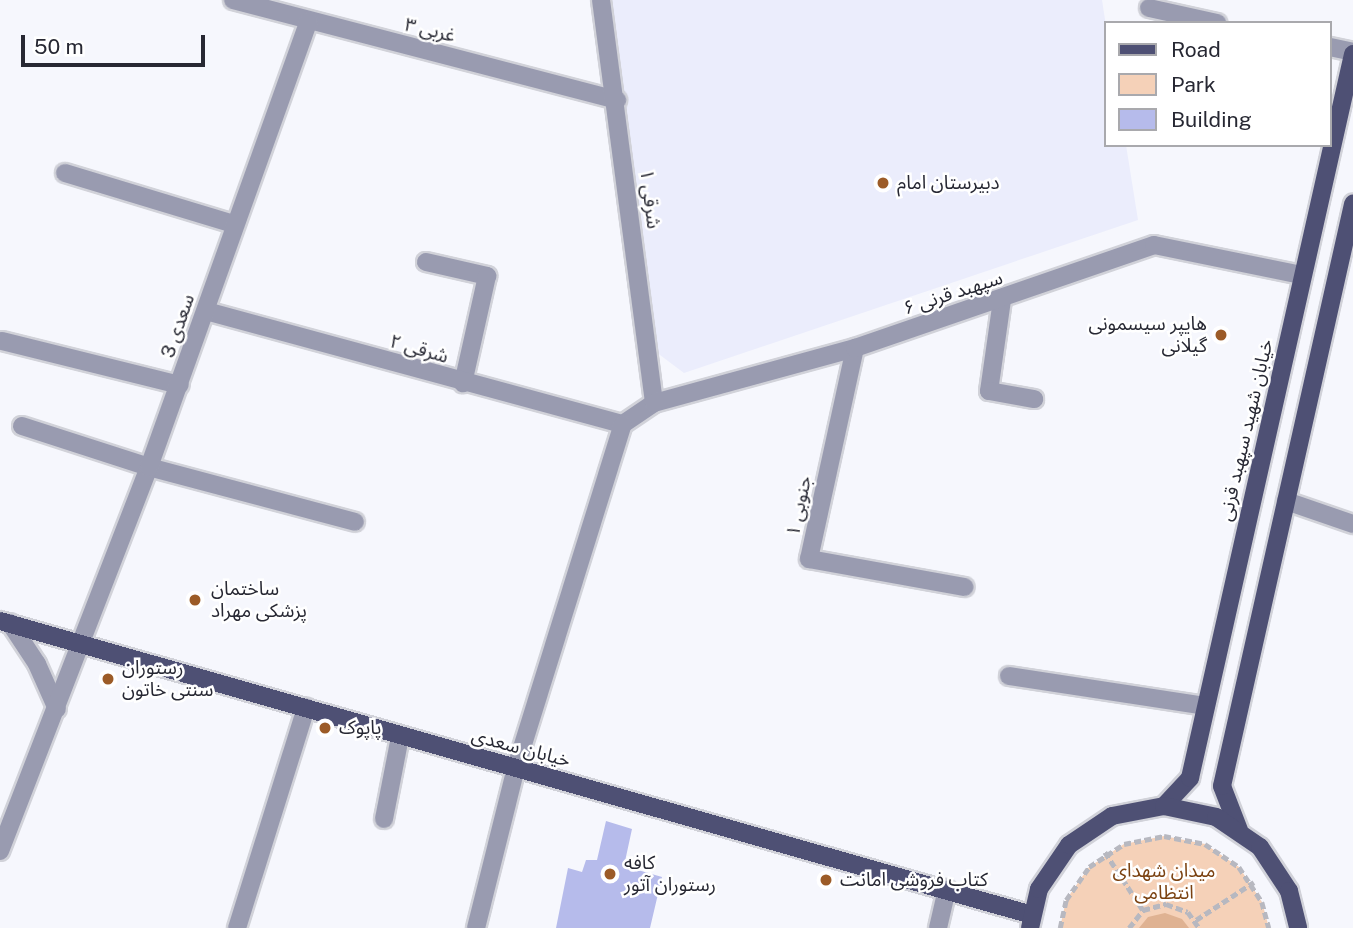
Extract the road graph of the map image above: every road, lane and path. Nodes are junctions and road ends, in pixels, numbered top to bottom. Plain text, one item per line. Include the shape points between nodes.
1 (233, 0) edge
2 (601, 0) edge
3 (1149, 8) dead end
4 (309, 21) junction
5 (1208, 21) edge
6 (1332, 48) edge
7 (1353, 53) edge
8 (617, 100) junction
9 (1332, 144) edge
10 (1331, 147) edge
11 (65, 173) dead end
12 (1353, 204) edge
13 (234, 224) junction
14 (426, 262) dead end
15 (1302, 275) junction
16 (1002, 300) junction
17 (206, 311) junction
18 (2, 341) dead end
19 (855, 348) junction
20 (463, 383) junction
21 (180, 385) junction
22 (1034, 399) dead end
23 (654, 403) junction
24 (623, 424) junction
25 (22, 426) dead end
26 (149, 467) junction
27 (1286, 501) junction
28 (355, 522) dead end
29 (1353, 524) edge
30 (965, 587) dead end
31 (5, 622) edge
32 (83, 645) junction
33 (1009, 676) dead end
34 (1206, 706) junction
35 (306, 708) junction
36 (57, 709) junction
37 (400, 737) junction
38 (516, 767) junction
39 (1164, 806) junction
40 (384, 819) dead end
41 (1089, 829) junction
42 (1239, 830) junction
43 (0, 851) edge
44 (1105, 853) junction
45 (1277, 867) junction
46 (1252, 883) junction
47 (947, 889) junction
48 (1143, 910) junction
49 (1196, 920) junction
50 (1031, 921) edge
51 (237, 928) edge
52 (476, 928) edge
53 (938, 928) edge
54 (1060, 928) edge
55 (1129, 928) edge
56 (1199, 928) edge
57 (1269, 928) edge
58 (1298, 928) edge

1 - 4 street, ۳ غربی
2 - 8 street, شرقی ۱
3 - 5 street
4 - 8 street, ۳ غربی
4 - 13 street, سعدی 3
6 - 7 street
7 - 9 main road, خیابان شهید سپهبد قرنی
8 - 23 street, شرقی ۱
10 - 15 main road, خیابان شهید سپهبد قرنی
11 - 13 street
12 - 27 main road
13 - 17 street, سعدی 3
14 - 20 street via 487,276
15 - 16 street, سپهبد قرنی ۶ via 1154,245
15 - 34 main road, خیابان شهید سپهبد قرنی
16 - 19 street, سپهبد قرنی ۶
16 - 22 street via 989,391
17 - 20 street, شرقی ۲
17 - 21 street, سعدی 3
18 - 21 street
19 - 23 street, سپهبد قرنی ۶
19 - 30 street, ۱ جنوبی via 809,559
20 - 24 street, شرقی ۲
21 - 26 street, سعدی 3
23 - 24 street, سپهبد قرنی ۶
24 - 38 street
25 - 26 street
26 - 28 street
26 - 32 street, سعدی 3
27 - 29 street
27 - 42 main road via 1222,786
31 - 32 main road, خیابان سعدی
31 - 36 street via 37,664
32 - 35 main road, خیابان سعدی
32 - 36 street, سعدی 3
33 - 34 street
34 - 39 main road, خیابان شهید سپهبد قرنی via 1191,778
35 - 37 main road, خیابان سعدی
35 - 51 street
36 - 43 street, سعدی 3
37 - 38 main road, خیابان سعدی
37 - 40 street
38 - 47 main road, خیابان سعدی
38 - 52 street
39 - 41 main road via 1138,809
39 - 42 main road via 1216,817
41 - 44 path
41 - 50 main road via 1052,866
42 - 45 main road
44 - 46 path via 1144,838 1185,838 1223,854
44 - 48 path
44 - 54 path via 1076,882
45 - 46 path
45 - 58 main road via 1289,891
46 - 49 path
46 - 57 path
47 - 50 main road, خیابان سعدی
47 - 53 street
48 - 49 path via 1177,906
48 - 55 path
49 - 56 path

